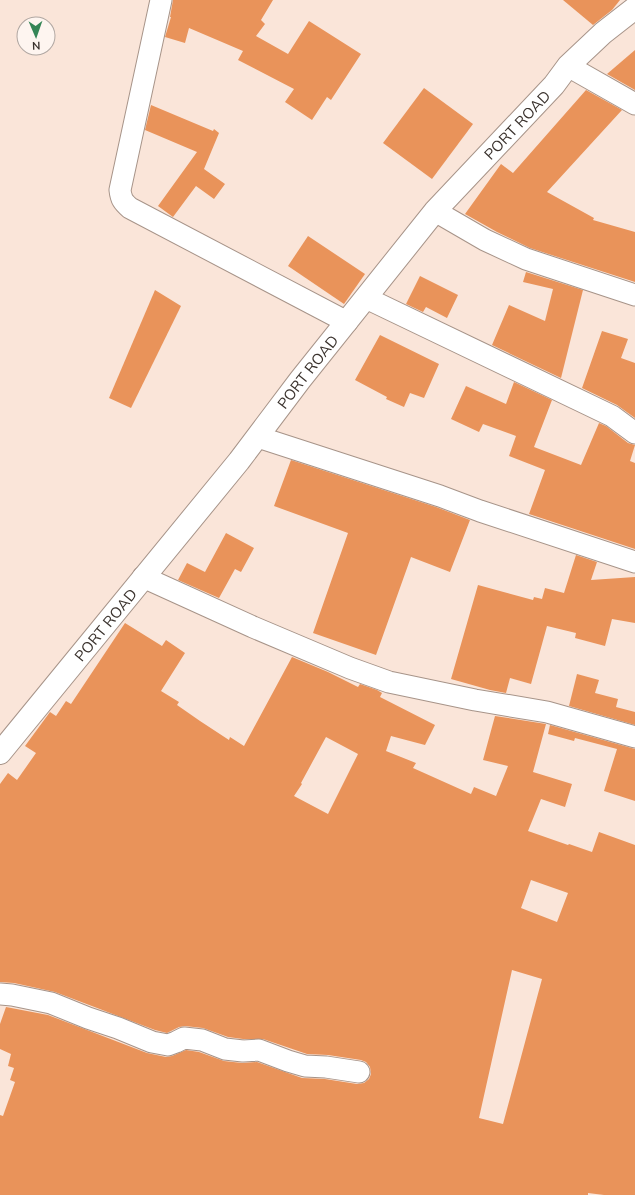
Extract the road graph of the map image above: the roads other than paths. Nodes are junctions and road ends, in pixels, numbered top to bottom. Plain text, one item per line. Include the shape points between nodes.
1 (161, 0) edge
2 (635, 8) edge
3 (568, 66) junction
4 (635, 104) edge
5 (435, 211) junction
6 (635, 295) edge
7 (366, 298) junction
8 (347, 322) junction
9 (635, 433) edge
10 (258, 437) junction
11 (635, 562) edge
12 (143, 577) junction
13 (635, 737) edge
14 (0, 753) edge
15 (0, 994) edge
16 (359, 1072) dead end

1 - 8 street via 120,190 124,203
2 - 3 main road, PORT ROAD
3 - 4 street
3 - 5 main road, PORT ROAD via 554,85
5 - 6 street via 485,240 526,259
5 - 7 main road, PORT ROAD
7 - 8 main road, PORT ROAD
7 - 9 street via 612,416
8 - 10 main road, PORT ROAD
10 - 11 street
10 - 12 main road, PORT ROAD
12 - 13 street via 260,630 389,682 547,712
12 - 14 main road, PORT ROAD
15 - 16 street via 51,1002 152,1042 168,1045 184,1038 202,1040 225,1050 259,1050 305,1066 326,1066

